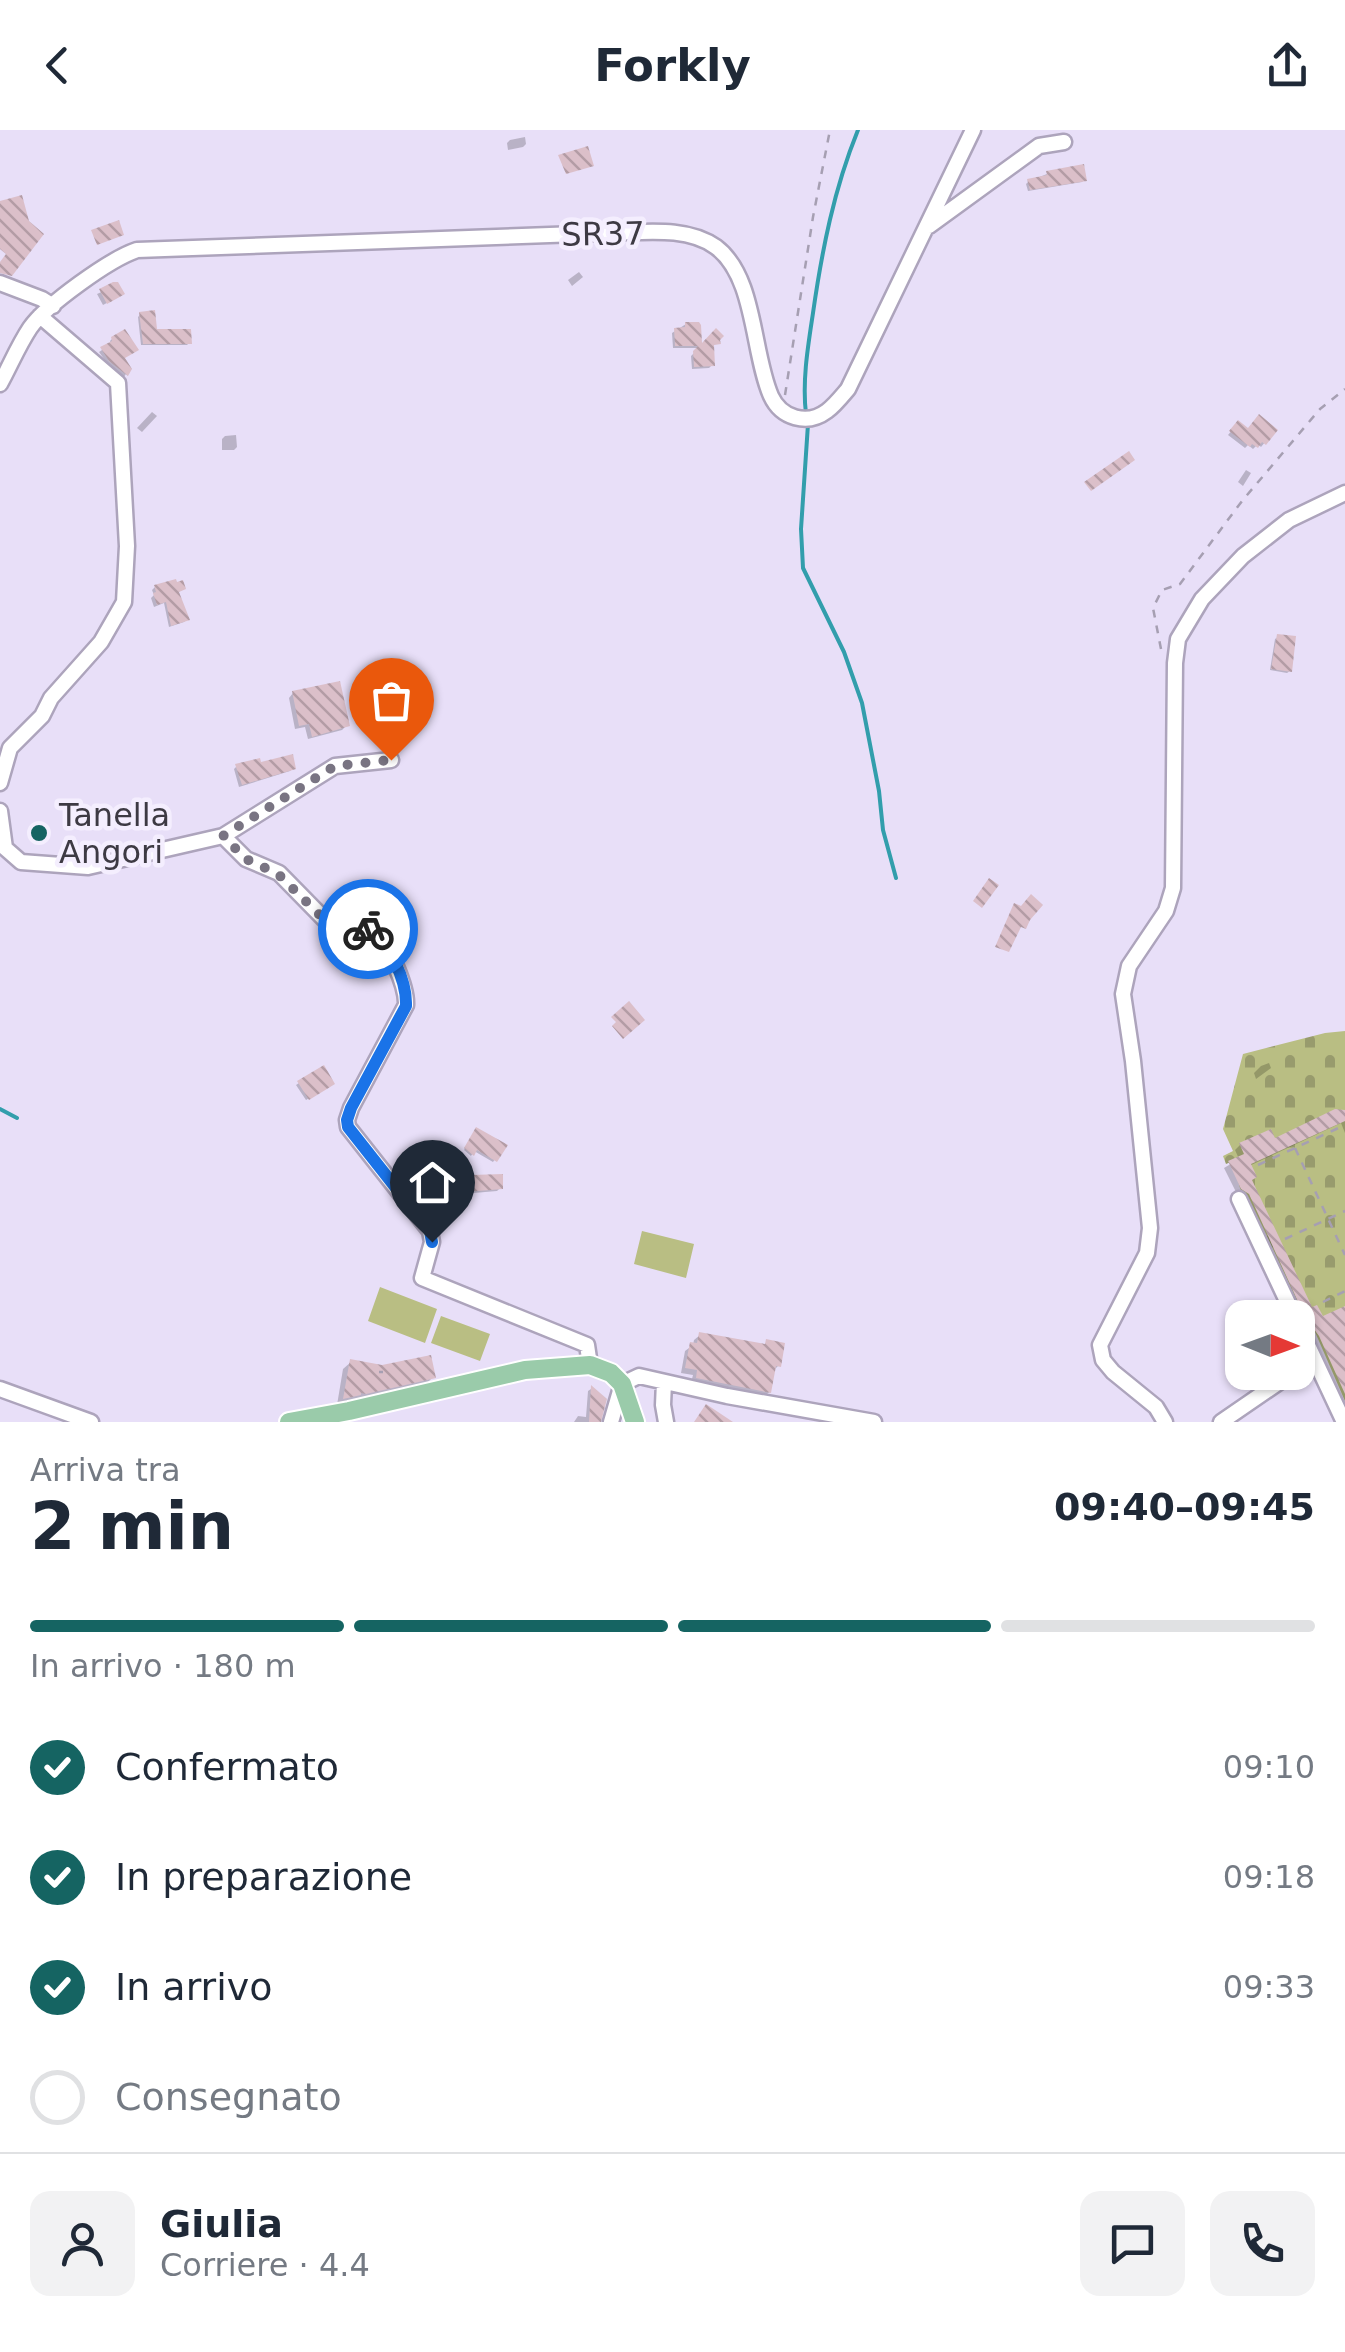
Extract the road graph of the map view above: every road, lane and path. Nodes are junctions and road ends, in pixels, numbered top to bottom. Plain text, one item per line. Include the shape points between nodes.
1 (830, 130) edge
2 (973, 130) edge
3 (1064, 142) dead end
4 (924, 229) junction
5 (0, 283) edge
6 (46, 311) junction
7 (0, 384) edge
8 (1345, 388) edge
9 (782, 413) junction
10 (1345, 493) edge
11 (1175, 664) junction
12 (391, 760) dead end
13 (0, 783) edge
14 (0, 811) edge
15 (223, 836) junction
16 (1345, 1125) edge
17 (1295, 1148) junction
18 (1258, 1165) dead end
19 (1239, 1199) dead end
20 (1345, 1211) edge
21 (1328, 1218) junction
22 (1285, 1240) dead end
23 (1345, 1255) edge
24 (1345, 1292) edge
25 (1286, 1300) edge
26 (1323, 1302) dead end
27 (1315, 1361) edge
28 (590, 1365) junction
29 (664, 1382) junction
30 (622, 1384) junction
31 (0, 1389) edge
32 (1268, 1390) edge
33 (1343, 1420) edge
34 (91, 1422) edge
35 (289, 1422) edge
36 (611, 1422) edge
37 (635, 1422) edge
38 (666, 1422) edge
39 (874, 1422) edge
40 (1166, 1422) edge
41 (1221, 1422) edge

1 - 9 path
2 - 4 street
3 - 4 street via 1039,146
4 - 9 street via 848,388 825,413 799,420
5 - 6 street via 42,299
6 - 7 street, SR37
6 - 9 street, SR37 via 106,264 137,250 680,233 730,259
6 - 13 street via 118,384 124,602 101,642 10,748
8 - 11 path via 1320,409 1180,584 1162,590 1152,608 1160,648
10 - 11 street via 1289,520 1243,556 1202,600 1178,639
11 - 40 street via 1173,888 1166,911 1129,966 1123,994 1150,1228 1147,1253 1100,1345 1113,1372
12 - 15 street via 335,766
14 - 15 street via 5,848 20,862 88,866
15 - 28 street via 246,859 278,874 331,926 374,931 393,960 406,1006 347,1120 430,1231 422,1278 587,1346
16 - 17 path
17 - 18 path
17 - 21 path
19 - 25 street
20 - 21 path
21 - 22 path
21 - 23 path
24 - 26 path
27 - 33 street
28 - 30 main road
28 - 35 main road via 526,1370
29 - 30 street via 639,1376
29 - 38 street
29 - 39 street
30 - 36 street
30 - 37 main road
31 - 34 street
32 - 41 street

